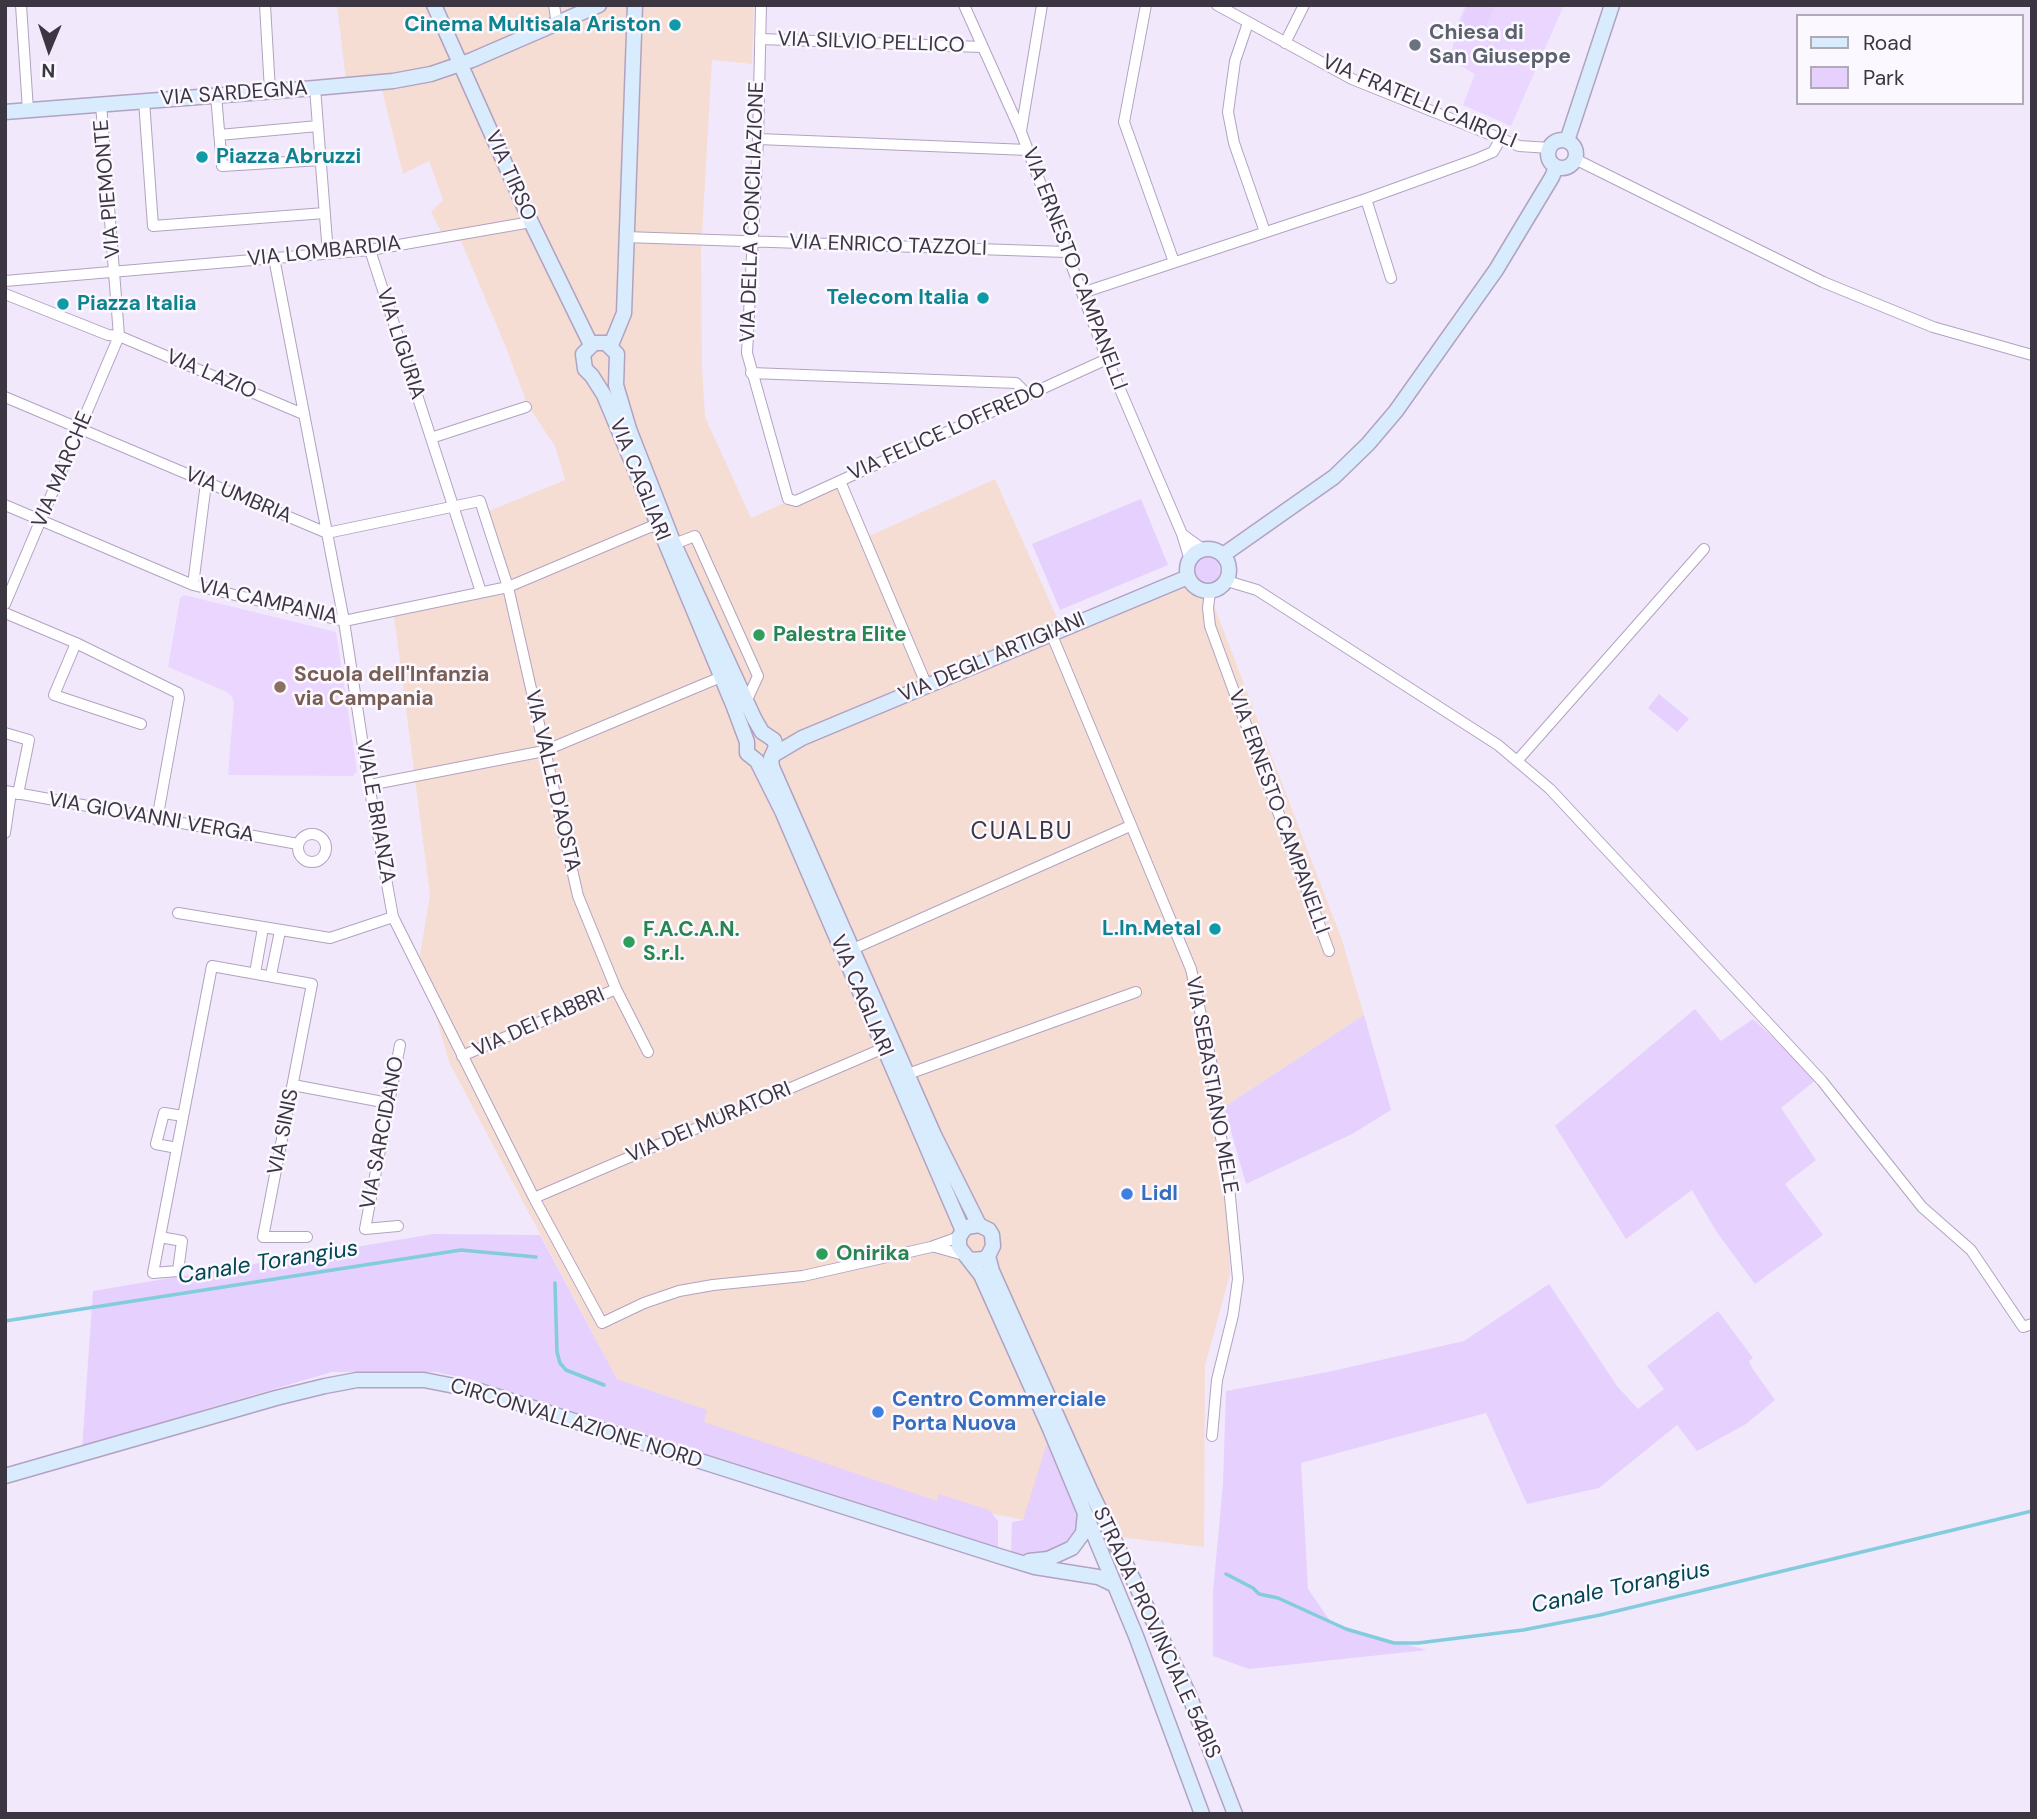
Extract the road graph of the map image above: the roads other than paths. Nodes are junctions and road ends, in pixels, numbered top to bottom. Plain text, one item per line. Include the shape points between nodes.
1 (21, 5) edge
2 (265, 5) edge
3 (434, 5) edge
4 (554, 5) edge
5 (599, 5) edge
6 (635, 5) edge
7 (761, 5) edge
8 (964, 5) edge
9 (1042, 5) edge
10 (1146, 5) edge
11 (1217, 5) edge
12 (1304, 5) edge
13 (1612, 5) edge
14 (1248, 23) junction
15 (556, 24) junction
16 (760, 39) junction
17 (1285, 43) junction
18 (982, 47) junction
19 (460, 65) junction
20 (314, 89) junction
21 (270, 91) junction
22 (216, 95) junction
23 (144, 101) junction
24 (101, 104) junction
25 (27, 110) junction
26 (5, 112) edge
27 (318, 126) junction
28 (1021, 132) junction
29 (219, 135) junction
30 (1501, 138) junction
31 (758, 139) junction
32 (1567, 141) junction
33 (1550, 148) junction
34 (1028, 150) junction
35 (1575, 159) junction
36 (321, 160) junction
37 (1556, 167) junction
38 (1366, 199) junction
39 (325, 213) junction
40 (531, 222) junction
41 (1265, 232) junction
42 (625, 237) junction
43 (753, 241) junction
44 (370, 250) junction
45 (1066, 252) junction
46 (328, 254) junction
47 (274, 258) junction
48 (1174, 262) junction
49 (115, 273) junction
50 (1391, 278) dead end
51 (5, 281) edge
52 (1082, 293) junction
53 (5, 294) edge
54 (119, 336) junction
55 (591, 345) junction
56 (611, 345) junction
57 (2032, 355) edge
58 (1107, 359) junction
59 (617, 367) junction
60 (751, 373) junction
61 (592, 376) junction
62 (1028, 395) junction
63 (5, 397) edge
64 (526, 407) dead end
65 (303, 414) junction
66 (81, 429) junction
67 (431, 438) junction
68 (840, 481) junction
69 (206, 483) junction
70 (787, 497) joint
71 (5, 505) edge
72 (453, 506) junction
73 (42, 521) junction
74 (657, 524) junction
75 (327, 533) junction
76 (1182, 534) junction
77 (674, 544) junction
78 (1704, 549) dead end
79 (1204, 550) junction
80 (1223, 555) junction
81 (1190, 560) junction
82 (1188, 577) junction
83 (1227, 581) junction
84 (193, 585) junction
85 (508, 587) junction
86 (481, 592) junction
87 (1210, 592) junction
88 (5, 604) edge
89 (8, 614) edge
90 (344, 621) junction
91 (5, 628) edge
92 (1051, 633) junction
93 (76, 643) junction
94 (721, 677) junction
95 (927, 686) junction
96 (746, 702) junction
97 (141, 724) dead end
98 (5, 733) edge
99 (766, 733) junction
100 (797, 741) junction
101 (747, 742) junction
102 (544, 751) junction
103 (768, 758) junction
104 (1517, 761) junction
105 (369, 786) junction
106 (12, 792) edge
107 (157, 820) junction
108 (1129, 826) junction
109 (5, 833) edge
110 (298, 844) dead end
111 (177, 914) dead end
112 (393, 917) junction
113 (263, 928) junction
114 (280, 931) junction
115 (853, 949) junction
116 (1329, 951) dead end
117 (255, 973) junction
118 (271, 975) junction
119 (616, 989) junction
120 (1136, 992) dead end
121 (400, 1045) dead end
122 (884, 1048) junction
123 (648, 1052) dead end
124 (462, 1056) junction
125 (908, 1074) junction
126 (293, 1085) junction
127 (388, 1103) junction
128 (183, 1116) junction
129 (177, 1148) junction
130 (534, 1198) junction
131 (979, 1225) junction
132 (398, 1226) dead end
133 (961, 1234) junction
134 (160, 1237) dead end
135 (307, 1237) dead end
136 (934, 1247) junction
137 (988, 1256) junction
138 (967, 1258) junction
139 (2032, 1324) edge
140 (1212, 1436) dead end
141 (5, 1476) edge
142 (1085, 1495) junction
143 (1086, 1511) junction
144 (1018, 1561) junction
145 (1115, 1585) junction
146 (1202, 1814) edge
147 (1235, 1814) edge

1 - 25 street
2 - 21 street
3 - 19 main road, VIA TIRSO
4 - 15 street
5 - 15 main road, VIA SARDEGNA
6 - 42 main road
7 - 16 street, VIA DELLA CONCILIAZIONE
8 - 18 street, VIA ERNESTO CAMPANELLI
9 - 28 street
10 - 48 street via 1124,122
11 - 14 street, VIA FRATELLI CAIROLI
12 - 17 street
13 - 32 main road
14 - 17 street, VIA FRATELLI CAIROLI
14 - 41 street via 1235,61 1227,112
15 - 19 main road, VIA SARDEGNA
16 - 18 street, VIA SILVIO PELLICO
16 - 31 street, VIA DELLA CONCILIAZIONE
17 - 30 street, VIA FRATELLI CAIROLI via 1352,79
18 - 28 street, VIA ERNESTO CAMPANELLI
19 - 20 main road, VIA SARDEGNA via 393,81
19 - 40 main road, VIA TIRSO
20 - 21 main road, VIA SARDEGNA
20 - 27 street
21 - 22 main road, VIA SARDEGNA
22 - 23 main road, VIA SARDEGNA
22 - 29 street
23 - 24 main road, VIA SARDEGNA
23 - 39 street via 153,226
24 - 25 main road, VIA SARDEGNA
24 - 49 street, VIA PIEMONTE
25 - 26 main road, VIA SARDEGNA
27 - 29 street
27 - 36 street
28 - 34 street, VIA ERNESTO CAMPANELLI
29 - 36 street via 222,166
30 - 33 street, VIA FRATELLI CAIROLI via 1520,146
30 - 38 street via 1493,152
31 - 34 street
31 - 43 street, VIA DELLA CONCILIAZIONE
32 - 33 main road via 1557,141
32 - 35 main road via 1574,147
33 - 37 main road via 1549,157
34 - 45 street, VIA ERNESTO CAMPANELLI
35 - 37 main road via 1569,167
35 - 57 street via 1823,282 1933,327
36 - 39 street
37 - 80 main road via 1496,270 1368,444 1334,477
38 - 41 street
38 - 50 street
39 - 46 street
40 - 44 street, VIA LOMBARDIA
40 - 55 main road, VIA TIRSO
41 - 48 street
42 - 43 street, VIA ENRICO TAZZOLI
42 - 56 main road via 624,313
43 - 45 street, VIA ENRICO TAZZOLI
43 - 60 street, VIA DELLA CONCILIAZIONE via 747,353
44 - 46 street, VIA LOMBARDIA
44 - 67 street, VIA LIGURIA
45 - 52 street, VIA ERNESTO CAMPANELLI
46 - 47 street, VIA LOMBARDIA
47 - 49 street, VIA LOMBARDIA
47 - 65 street, VIALE BRIANZA
48 - 52 street
49 - 51 street
49 - 54 street
52 - 58 street, VIA ERNESTO CAMPANELLI
53 - 54 street
54 - 65 street, VIA LAZIO
54 - 66 street, VIA MARCHE
55 - 56 main road
55 - 61 main road via 582,359
56 - 59 main road
58 - 62 street, VIA FELICE LOFFREDO
58 - 76 street, VIA ERNESTO CAMPANELLI
59 - 61 main road via 609,375
59 - 77 main road, VIA CAGLIARI via 616,386 629,429
60 - 62 street via 1016,383
60 - 70 street, VIA DELLA CONCILIAZIONE
61 - 74 main road, VIA CAGLIARI via 604,394
62 - 68 street, VIA FELICE LOFFREDO
63 - 66 street, VIA UMBRIA
64 - 67 street
65 - 75 street, VIALE BRIANZA
66 - 69 street, VIA UMBRIA
66 - 73 street, VIA MARCHE
67 - 72 street, VIA LIGURIA
68 - 70 street, VIA FELICE LOFFREDO via 796,501
68 - 95 street
69 - 75 street, VIA UMBRIA
69 - 84 street
71 - 73 street, VIA CAMPANIA
72 - 75 street
72 - 85 street, VIA VALLE D'AOSTA via 480,501
72 - 86 street, VIA LIGURIA
73 - 84 street, VIA CAMPANIA
73 - 88 street, VIA MARCHE
74 - 85 street, VIA CAMPANIA
74 - 94 main road, VIA CAGLIARI
75 - 90 street, VIALE BRIANZA
76 - 79 street
76 - 81 street, VIA ERNESTO CAMPANELLI
77 - 96 main road, VIA CAGLIARI
77 - 96 street via 695,536 758,676
78 - 104 street
79 - 80 main road
79 - 81 main road
80 - 83 main road via 1229,567
81 - 82 main road, VIA ERNESTO CAMPANELLI
82 - 87 main road via 1196,588
82 - 92 main road, VIA DEGLI ARTIGIANI
83 - 87 main road
83 - 104 street via 1257,590
84 - 90 street, VIA CAMPANIA
85 - 86 street, VIA CAMPANIA
85 - 102 street, VIA VALLE D'AOSTA
86 - 90 street, VIA CAMPANIA
87 - 116 street, VIA ERNESTO CAMPANELLI via 1210,626
89 - 91 street
89 - 93 street
90 - 105 street, VIALE BRIANZA
92 - 95 main road, VIA DEGLI ARTIGIANI
92 - 108 street, VIA SEBASTIANO MELE
93 - 97 street via 54,695
93 - 107 street via 178,693
94 - 101 main road, VIA CAGLIARI
94 - 102 street
95 - 100 main road, VIA DEGLI ARTIGIANI
96 - 99 main road, VIA CAGLIARI
98 - 106 street via 29,740
99 - 100 main road
99 - 101 main road via 751,735
99 - 103 main road, VIA CAGLIARI via 776,743
100 - 103 main road, VIA DEGLI ARTIGIANI
101 - 103 main road, VIA CAGLIARI via 747,753
102 - 105 street
102 - 119 street, VIA VALLE D'AOSTA via 578,895
103 - 115 main road, VIA CAGLIARI
103 - 122 main road, VIA CAGLIARI via 782,811
104 - 139 street via 1550,789 1822,1081 1923,1207 1971,1250 2023,1327
105 - 112 street, VIALE BRIANZA
106 - 107 street, VIA GIOVANNI VERGA
106 - 109 street
107 - 110 street, VIA GIOVANNI VERGA
108 - 115 street
108 - 140 street, VIA SEBASTIANO MELE via 1191,969 1212,1066 1228,1176 1238,1279 1217,1380
111 - 113 street
112 - 114 street via 330,938
112 - 124 street, VIALE BRIANZA
113 - 114 street
113 - 117 street
114 - 118 street
115 - 125 main road, VIA CAGLIARI
117 - 118 street
117 - 128 street via 212,966
118 - 126 street, VIA SINIS via 312,984
119 - 123 street, VIA VALLE D'AOSTA
119 - 124 street, VIA DEI FABBRI
120 - 125 street, VIA CAGLIARI
121 - 127 street, VIA SARCIDANO
122 - 130 street, VIA DEI MURATORI
122 - 133 main road, VIA CAGLIARI
124 - 130 street, VIALE BRIANZA
125 - 131 main road, VIA CAGLIARI
126 - 127 street
126 - 135 street, VIA SINIS via 263,1237
127 - 132 street, VIA SARCIDANO via 365,1229
128 - 129 street
128 - 129 street via 163,1113 156,1144
129 - 134 street
130 - 136 street, VIALE BRIANZA via 602,1324 679,1291 803,1276
131 - 133 main road via 967,1227
131 - 137 main road, VIA CAGLIARI via 992,1235
133 - 136 street
133 - 138 main road, VIA CAGLIARI via 959,1247
136 - 138 street
137 - 138 main road
137 - 142 main road, VIA CAGLIARI
138 - 142 main road, VIA CAGLIARI via 986,1287
141 - 144 main road, CIRCONVALLAZIONE NORD via 325,1386 357,1380 424,1380 480,1391
142 - 143 main road
142 - 147 main road, STRADA PROVINCIALE 54BIS via 1189,1695
143 - 144 main road, CIRCONVALLAZIONE NORD via 1083,1533 1072,1548 1048,1559
143 - 145 main road
144 - 145 main road, CIRCONVALLAZIONE NORD via 1098,1577
145 - 146 main road

